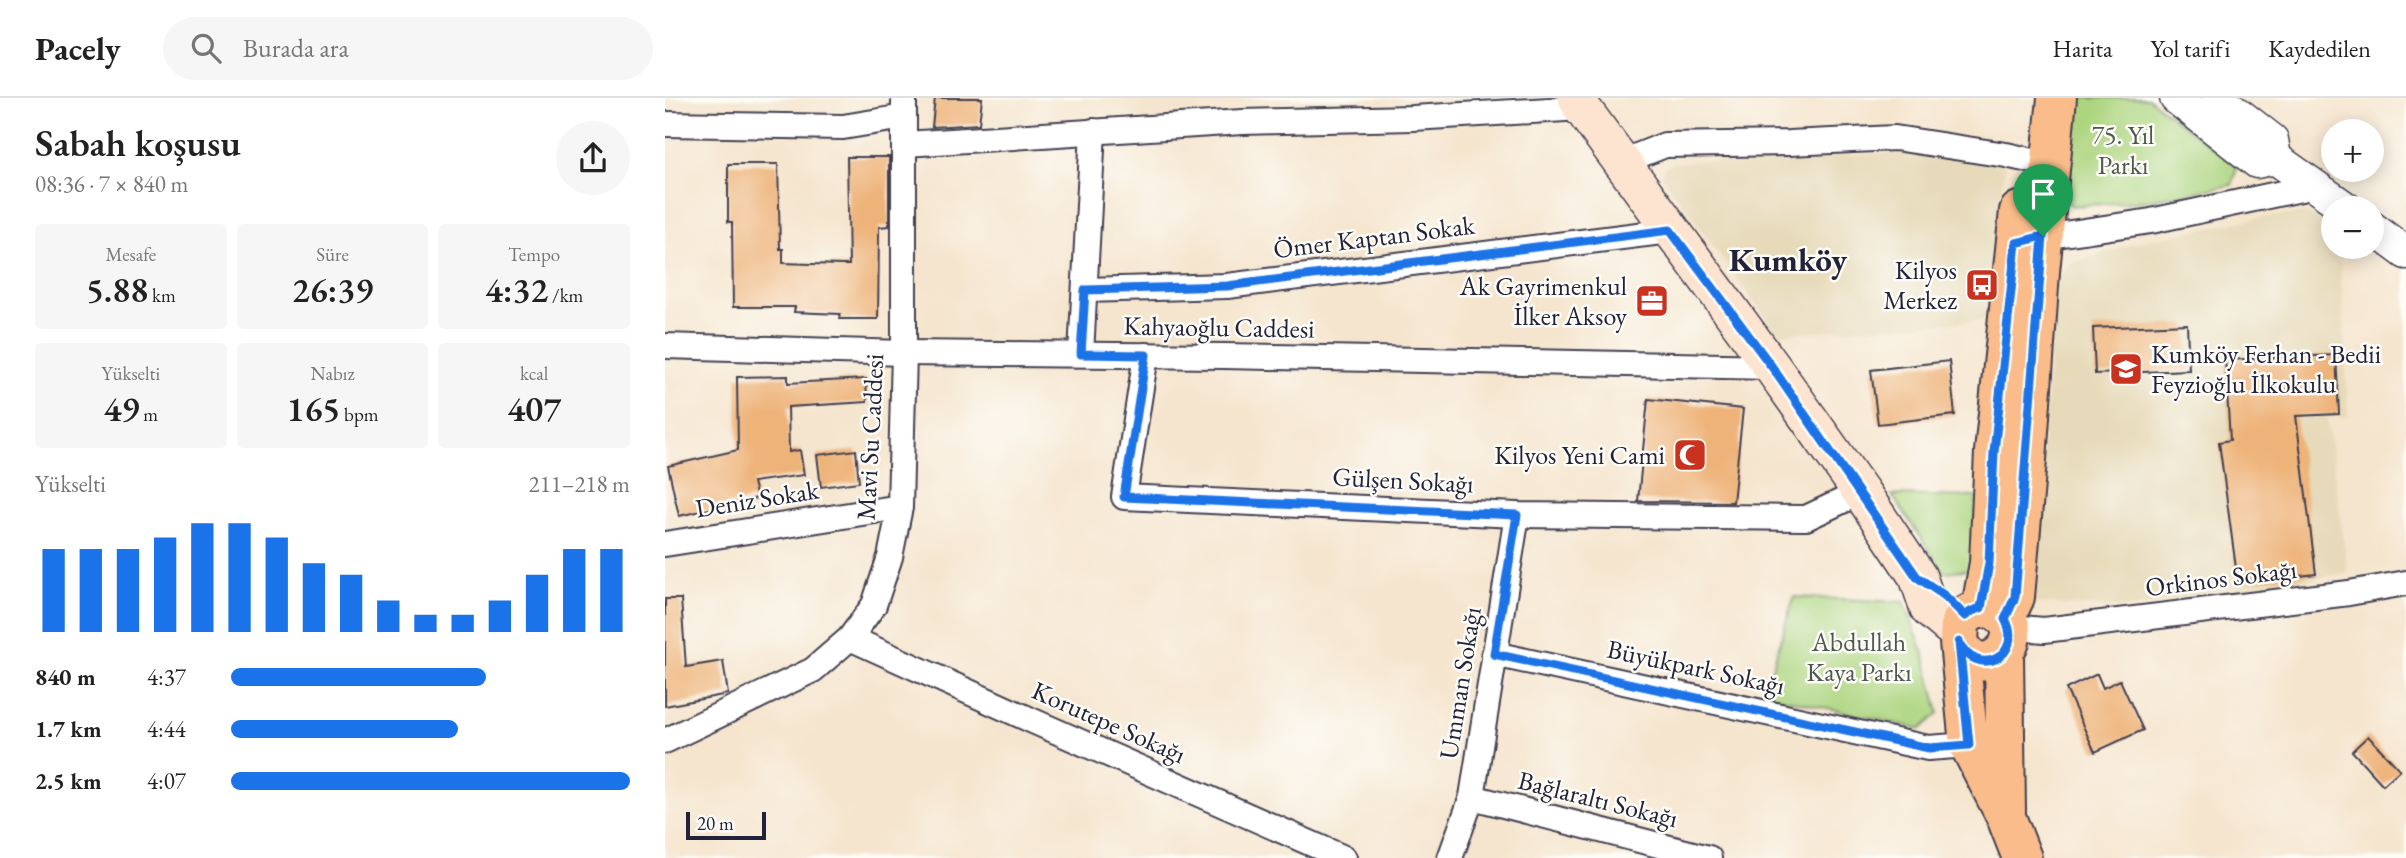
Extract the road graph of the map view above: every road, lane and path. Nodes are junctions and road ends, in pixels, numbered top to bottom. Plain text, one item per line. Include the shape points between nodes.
1 (2032, 98) edge
2 (2057, 98) edge
3 (2176, 98) edge
4 (2218, 98) edge
5 (1579, 103) edge
6 (904, 107) edge
7 (665, 124) edge
8 (1093, 131) junction
9 (905, 144) junction
10 (2275, 158) junction
11 (1622, 162) junction
12 (2038, 162) junction
13 (2315, 186) junction
14 (2329, 196) edge
15 (1670, 230) junction
16 (2384, 237) edge
17 (2030, 239) junction
18 (2406, 253) edge
19 (1085, 290) junction
20 (665, 346) edge
21 (904, 353) junction
22 (1081, 354) junction
23 (1146, 355) junction
24 (1772, 367) junction
25 (1861, 492) junction
26 (900, 507) junction
27 (1517, 515) junction
28 (665, 544) edge
29 (2406, 583) edge
30 (1993, 630) junction
31 (851, 638) junction
32 (1494, 654) junction
33 (665, 741) edge
34 (1969, 745) junction
35 (1472, 797) junction
36 (2006, 817) junction
37 (1344, 858) edge
38 (1450, 858) edge
39 (1709, 858) edge
40 (2022, 858) edge

1 - 12 main road
2 - 12 main road
3 - 10 street via 2257,162
4 - 10 street via 2272,140
5 - 8 street via 1413,118
5 - 11 main road
6 - 7 street via 843,127
6 - 9 street, Mavi Su Caddesi
8 - 9 street
8 - 19 street
9 - 21 street, Mavi Su Caddesi
10 - 13 street
11 - 12 street via 1665,145 1895,138
11 - 15 main road
12 - 17 main road
13 - 14 street
13 - 17 street via 2151,221
15 - 19 street, Ömer Kaptan Sokak via 1227,286
15 - 24 main road
16 - 18 street
17 - 30 main road via 2015,597
19 - 22 street
20 - 21 street, Kahyaoğlu Caddesi
21 - 22 street, Kahyaoğlu Caddesi
21 - 26 street, Mavi Su Caddesi
22 - 23 street, Kahyaoğlu Caddesi
23 - 24 street, Kahyaoğlu Caddesi
23 - 27 street, Gülşen Sokağı via 1124,497
24 - 25 main road
25 - 27 street, Gülşen Sokağı via 1806,518
25 - 30 main road via 1917,577
26 - 28 street, Deniz Sokak
26 - 31 street, Mavi Su Caddesi via 874,605
27 - 32 street, Umman Sokağı
29 - 30 street, Orkinos Sokağı
30 - 34 main road
30 - 36 main road via 2006,667
31 - 33 street, Mavi Su Caddesi via 813,670
31 - 37 street, Korutepe Sokağı
32 - 34 street, Büyükpark Sokağı via 1929,748
32 - 35 street, Umman Sokağı
34 - 36 main road
35 - 38 street, Umman Sokağı
35 - 39 street, Bağlaraltı Sokağı
36 - 40 main road

